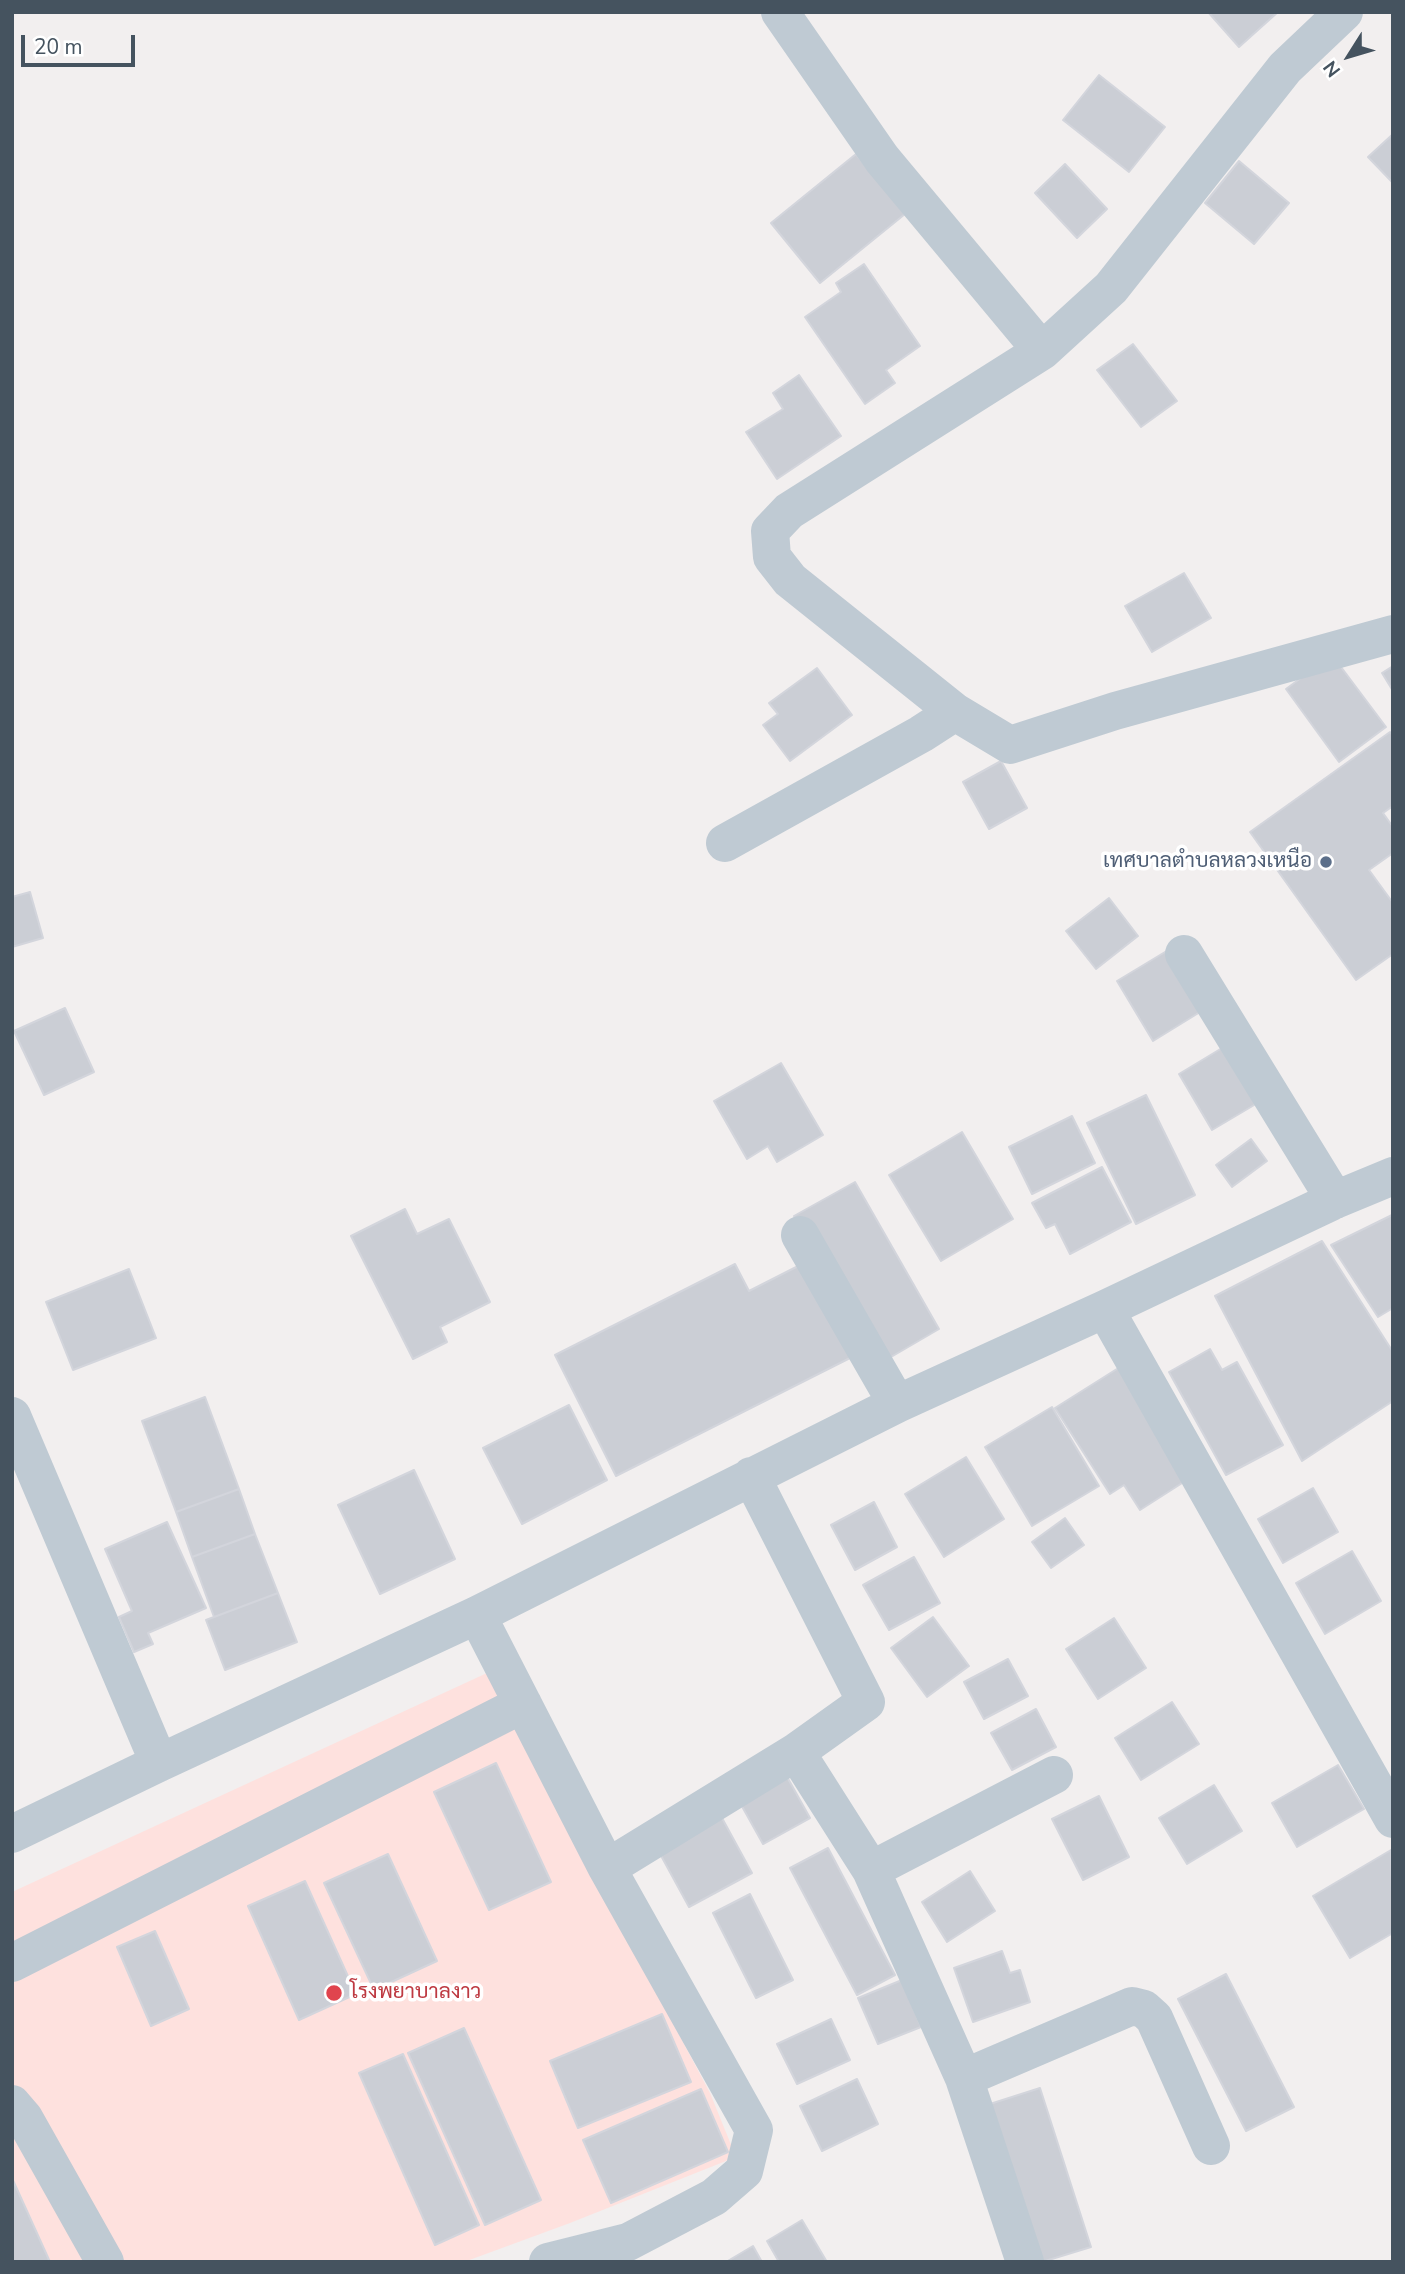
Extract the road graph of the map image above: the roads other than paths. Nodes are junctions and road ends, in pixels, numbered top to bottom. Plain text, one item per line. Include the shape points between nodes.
1 (780, 12) edge
2 (1345, 12) edge
3 (1042, 351) junction
4 (1393, 635) edge
5 (955, 712) junction
6 (725, 843) dead end
7 (1184, 954) dead end
8 (1393, 1176) edge
9 (1335, 1200) junction
10 (800, 1235) dead end
11 (1105, 1309) junction
12 (897, 1404) junction
13 (12, 1416) edge
14 (751, 1476) junction
15 (477, 1615) junction
16 (523, 1703) junction
17 (796, 1752) junction
18 (159, 1763) junction
19 (1054, 1775) dead end
20 (1393, 1819) edge
21 (12, 1834) edge
22 (607, 1868) junction
23 (871, 1870) junction
24 (12, 1963) edge
25 (964, 2078) junction
26 (12, 2104) edge
27 (1211, 2146) dead end
28 (105, 2262) edge
29 (548, 2262) edge
30 (1025, 2262) edge

1 - 3 street via 882,159
2 - 3 street via 1285,68 1111,288
3 - 5 street via 789,510 770,531 772,557 790,580
4 - 5 street via 1115,711 1010,745
5 - 6 street
7 - 9 street
8 - 9 street
9 - 11 street
10 - 12 street
11 - 12 street
11 - 20 street
12 - 14 street
13 - 18 street
14 - 15 street
14 - 17 street via 866,1702
15 - 16 street
15 - 18 street
16 - 22 street
16 - 24 street
17 - 22 street
17 - 23 street
18 - 21 street
19 - 23 street
22 - 29 street via 754,2130 744,2171 714,2197 628,2242
23 - 25 street
25 - 27 street via 1132,2006 1144,2009 1154,2018
25 - 30 street
26 - 28 street

